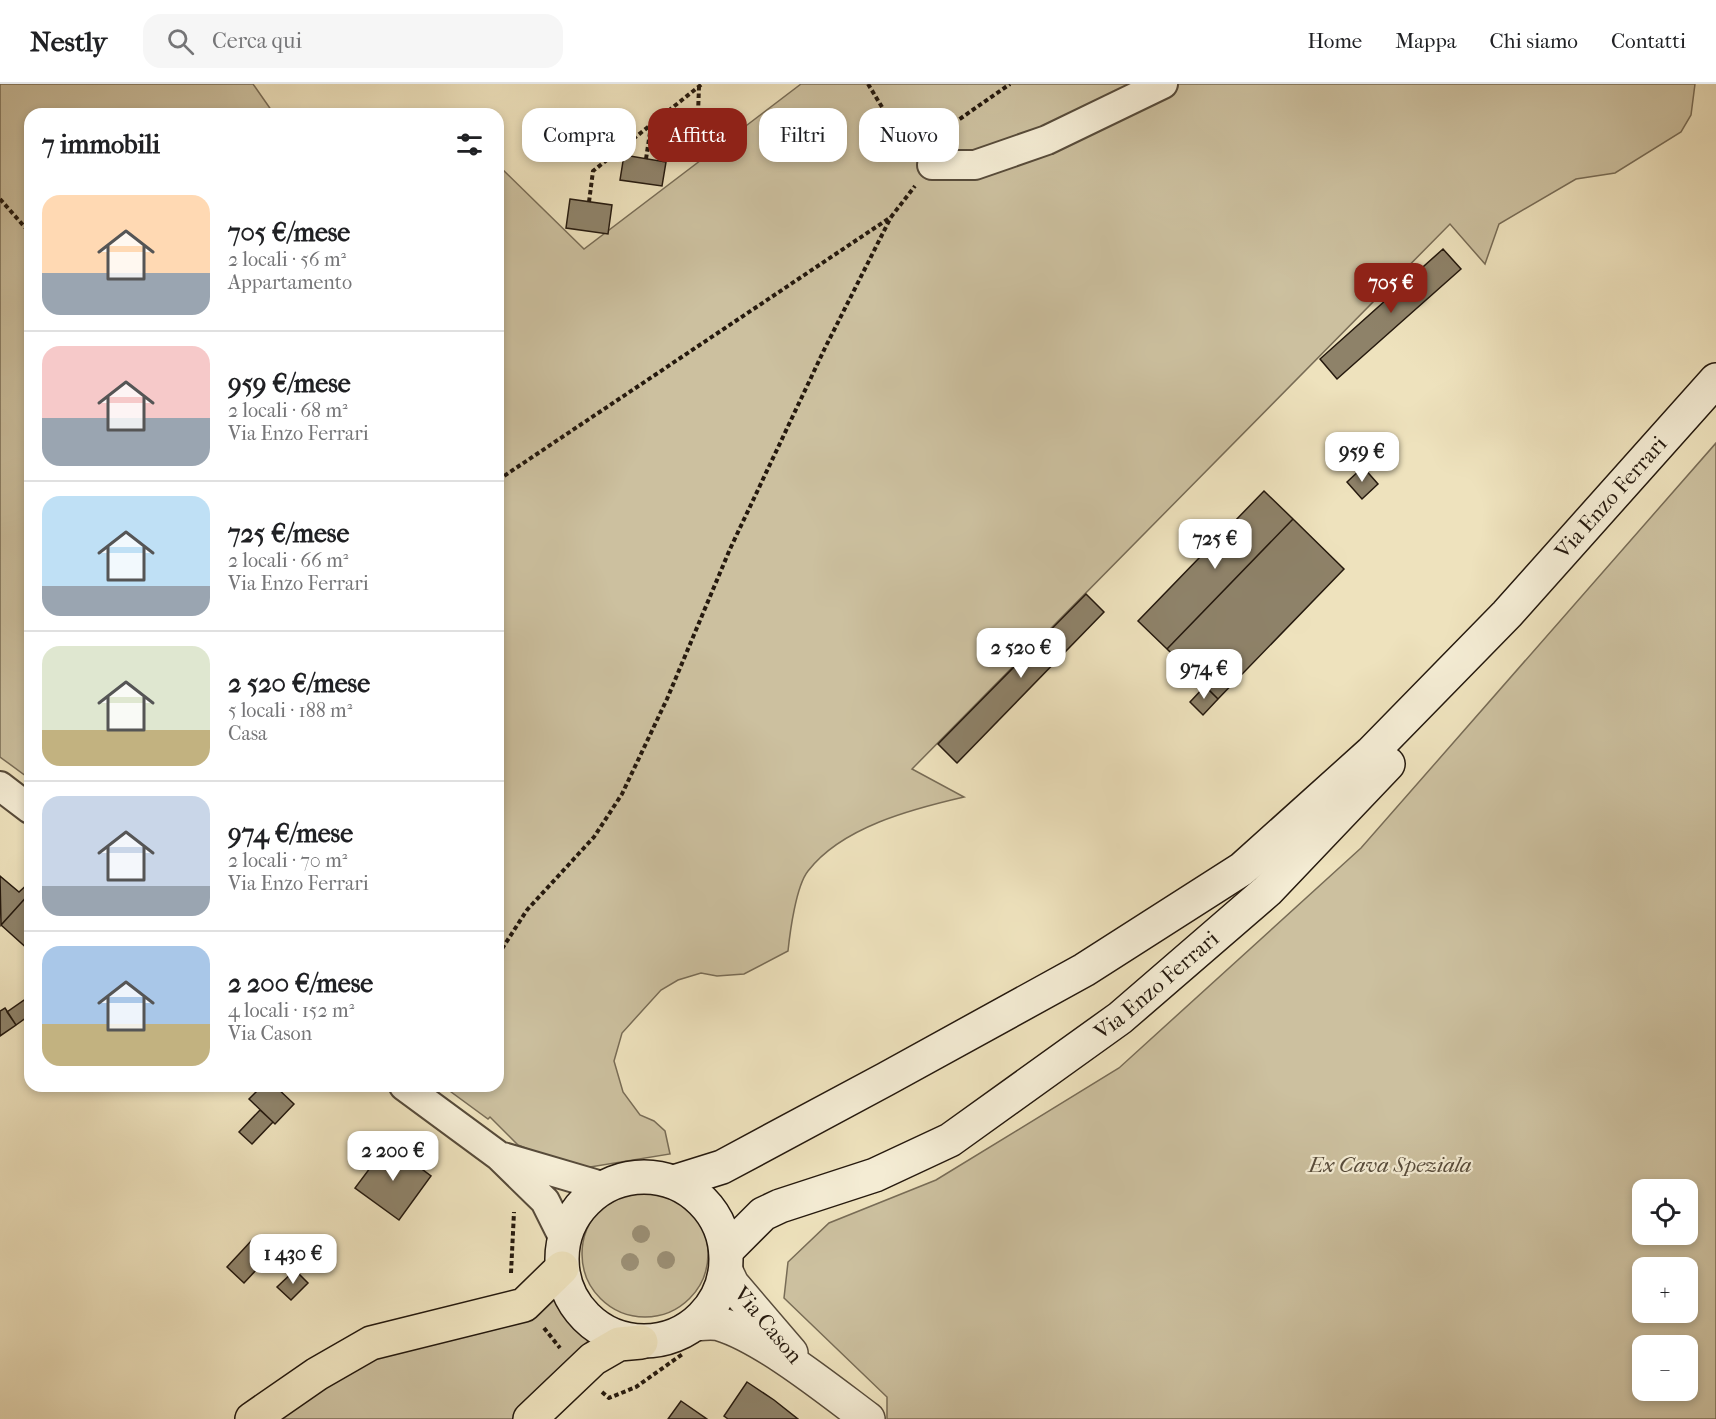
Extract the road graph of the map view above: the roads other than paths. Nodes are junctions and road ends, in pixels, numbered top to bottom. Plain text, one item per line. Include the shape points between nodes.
1 (1162, 84) edge
2 (932, 165) road end
3 (1716, 381) edge
4 (1507, 615) junction
5 (0, 786) edge
6 (24, 804) edge
7 (412, 1092) edge
8 (499, 1156) junction
9 (674, 1182) junction
10 (605, 1187) junction
11 (563, 1253) junction
12 (726, 1261) junction
13 (694, 1336) junction
14 (640, 1342) junction
15 (812, 1377) junction
16 (252, 1419) edge
17 (530, 1419) edge
18 (868, 1419) edge

1 - 2 street via 1047,140 975,165
3 - 4 main road, Via Enzo Ferrari
4 - 9 main road, Via Enzo Ferrari via 1371,753 1242,869 1084,970 877,1085 722,1167
4 - 12 main road, Via Enzo Ferrari via 1400,751 1267,891 1120,1018 950,1140 875,1175 763,1214
5 - 6 street
7 - 8 street
8 - 10 street
8 - 11 street via 545,1201
9 - 10 main road via 651,1177 627,1179
9 - 12 main road via 694,1193 710,1209 721,1229
10 - 11 main road via 579,1208
11 - 14 main road via 570,1295 588,1319 612,1335
11 - 16 highway via 524,1305 371,1343
12 - 13 main road via 716,1300
12 - 15 main road, Via Cason via 732,1284
13 - 14 main road
13 - 15 main road, Via Cason via 718,1323
14 - 17 highway via 619,1344 594,1359
15 - 18 main road, Via Cason

